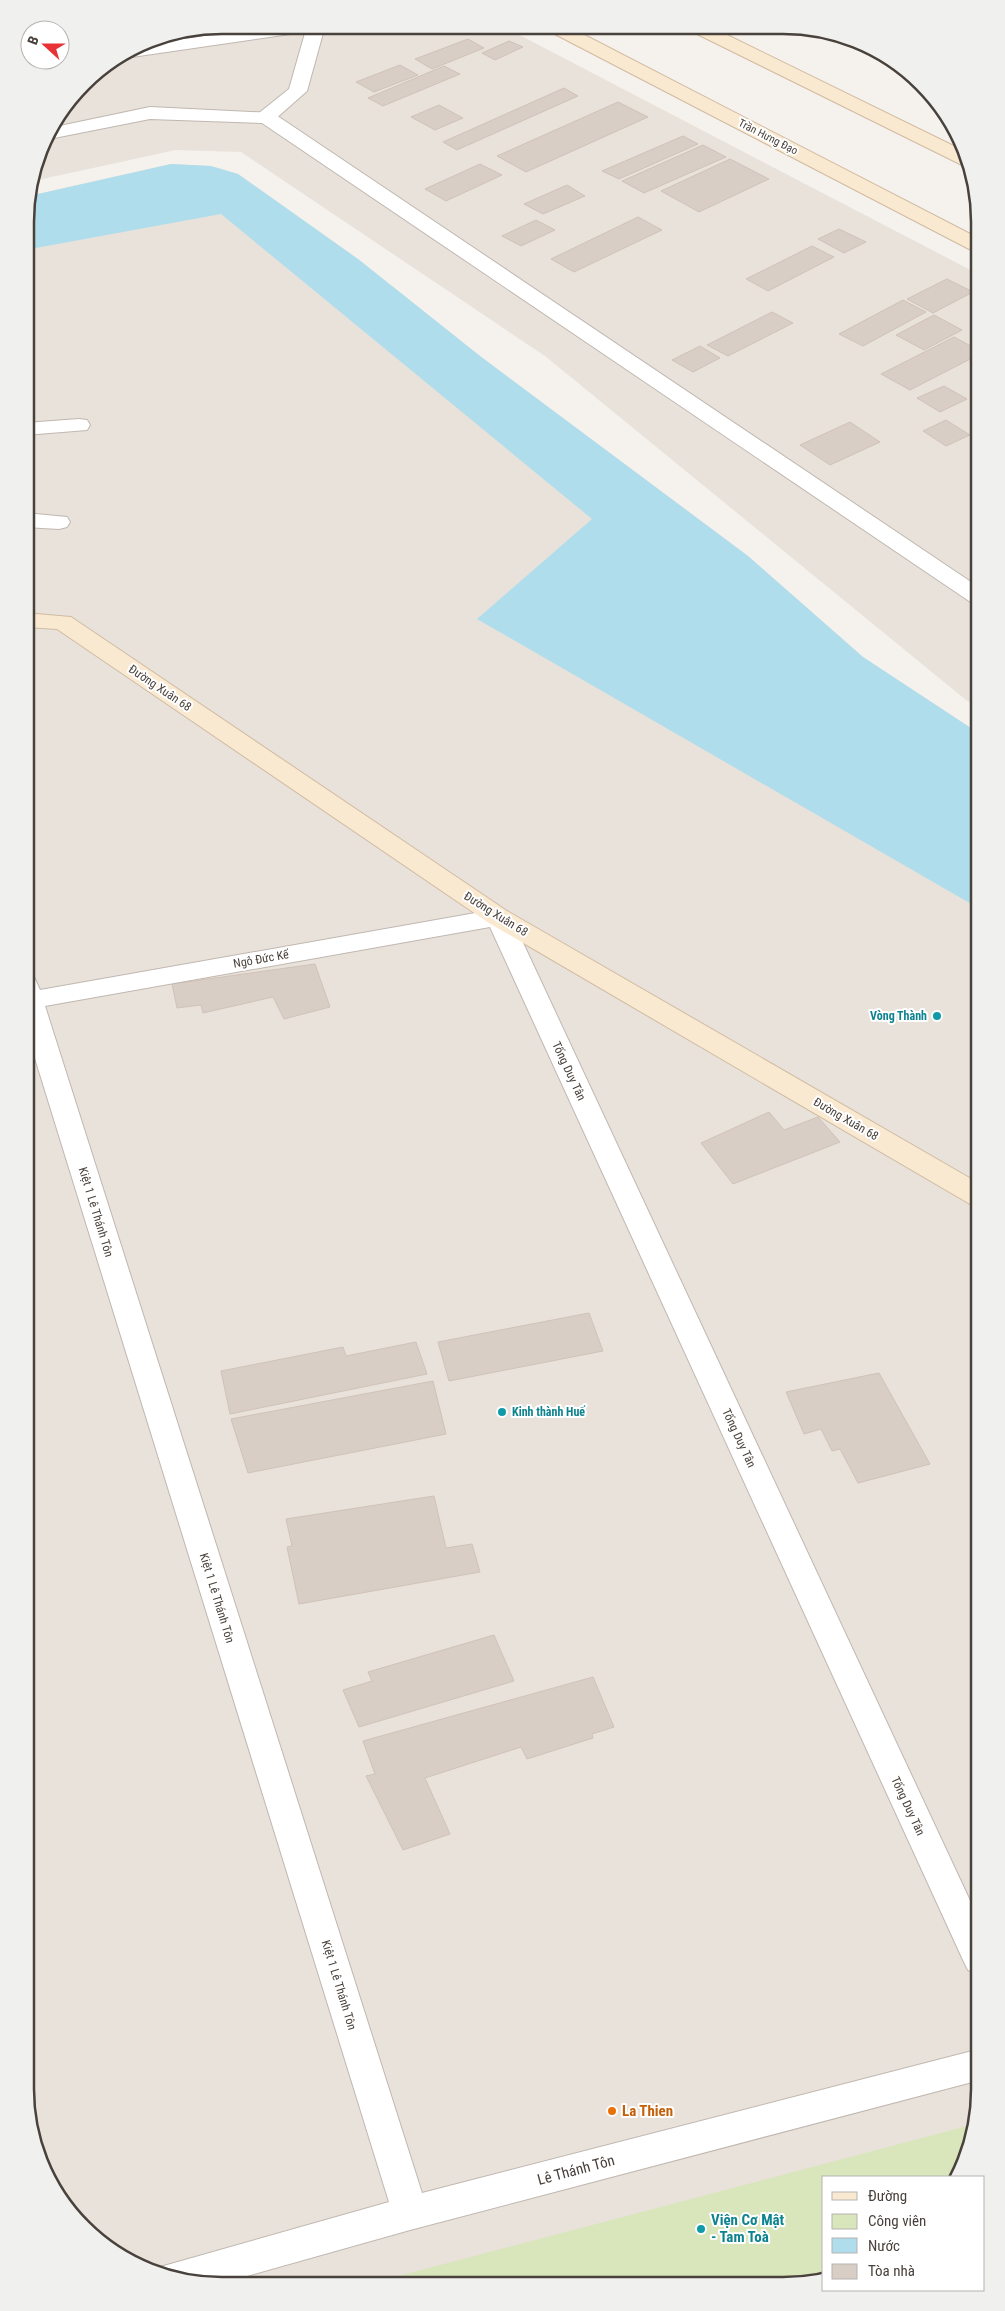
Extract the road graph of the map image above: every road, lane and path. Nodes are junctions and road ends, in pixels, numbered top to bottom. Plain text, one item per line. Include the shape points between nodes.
1 (256, 34) edge
2 (314, 34) edge
3 (569, 34) edge
4 (711, 34) edge
5 (144, 50) edge
6 (266, 118) junction
7 (56, 133) edge
8 (959, 156) edge
9 (971, 242) edge
10 (79, 425) dead end
11 (34, 428) edge
12 (34, 521) edge
13 (59, 522) dead end
14 (971, 592) edge
15 (34, 620) edge
16 (498, 917) junction
17 (34, 994) edge
18 (34, 1017) edge
19 (971, 1191) edge
20 (971, 1941) edge
21 (971, 2066) edge
22 (410, 2213) junction
23 (189, 2275) edge

1 - 5 street
2 - 6 street via 298,91
3 - 9 street, Trần Hưng Đạo
4 - 8 street
6 - 7 street via 150,112
6 - 14 street
10 - 11 street
12 - 13 street
15 - 16 street, Đường Xuân 68 via 63,622
16 - 17 street, Ngô Đức Kế
16 - 19 street, Đường Xuân 68
16 - 20 street, Tống Duy Tân
18 - 22 street, Kiệt 1 Lê Thánh Tôn
21 - 22 street, Lê Thánh Tôn
22 - 23 street, Lê Thánh Tôn

